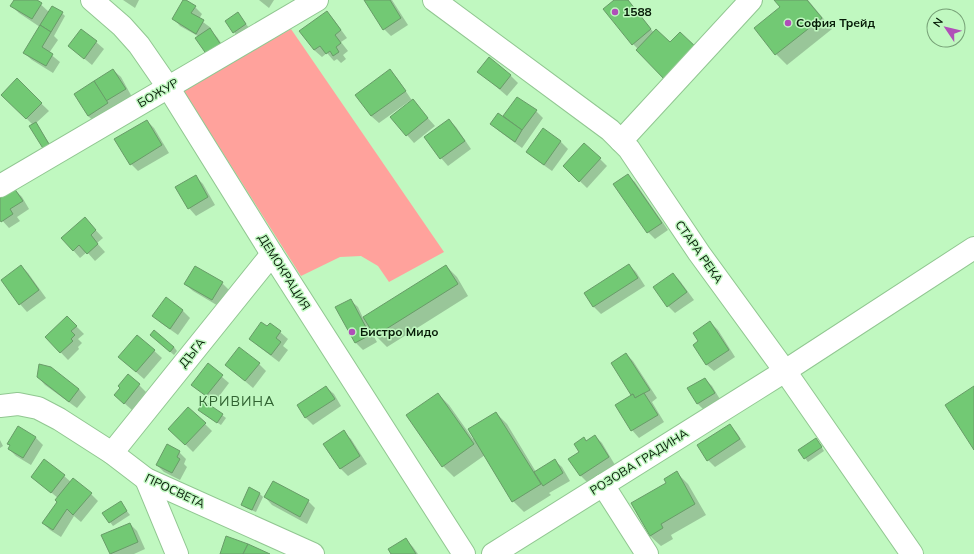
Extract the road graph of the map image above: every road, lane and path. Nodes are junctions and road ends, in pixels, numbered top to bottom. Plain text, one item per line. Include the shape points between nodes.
1 (92, 0) edge
2 (317, 0) edge
3 (434, 0) edge
4 (751, 0) edge
5 (168, 87) junction
6 (621, 141) junction
7 (0, 186) edge
8 (974, 248) edge
9 (272, 254) junction
10 (785, 371) junction
11 (0, 406) edge
12 (112, 453) junction
13 (146, 479) junction
14 (603, 485) junction
15 (177, 554) edge
16 (313, 554) edge
17 (464, 554) edge
18 (493, 554) edge
19 (647, 554) edge
20 (912, 554) edge

1 - 5 street, ДЕМОКРАЦИЯ via 139,45
2 - 5 street, БОЖУР
3 - 6 street, СТАРА РЕКА via 610,130
4 - 6 street
5 - 7 street, БОЖУР
5 - 9 street, ДЕМОКРАЦИЯ
6 - 10 street, СТАРА РЕКА
8 - 10 street, РОЗОВА ГРАДИНА
9 - 12 street, ДЪГА
9 - 17 street, ДЕМОКРАЦИЯ
10 - 14 street, РОЗОВА ГРАДИНА
10 - 20 street, СТАРА РЕКА
11 - 12 street, ПРОСВЕТА via 18,404 38,408
12 - 13 street, ПРОСВЕТА
13 - 15 street
13 - 16 street, ПРОСВЕТА
14 - 18 street, РОЗОВА ГРАДИНА
14 - 19 street

